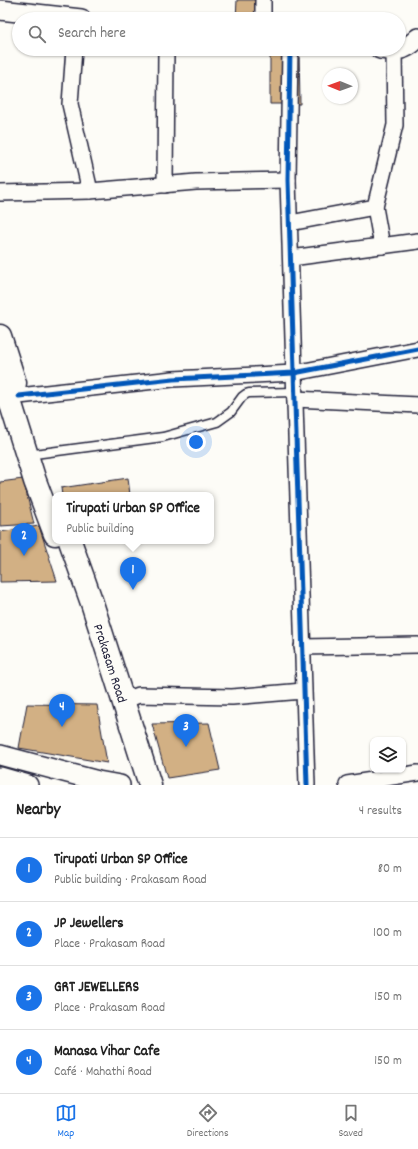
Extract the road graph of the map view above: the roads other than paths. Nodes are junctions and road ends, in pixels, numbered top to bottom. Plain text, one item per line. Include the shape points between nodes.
1 (263, 0) edge
2 (0, 10) edge
3 (17, 12) edge
4 (263, 12) edge
5 (418, 38) edge
6 (406, 47) edge
7 (73, 56) edge
8 (166, 56) edge
9 (290, 56) edge
10 (388, 56) edge
11 (288, 180) junction
12 (164, 185) junction
13 (90, 191) junction
14 (0, 193) edge
15 (375, 207) junction
16 (290, 223) junction
17 (418, 241) edge
18 (382, 246) junction
19 (291, 258) junction
20 (0, 336) edge
21 (418, 349) edge
22 (0, 369) edge
23 (294, 372) junction
24 (295, 395) junction
25 (19, 396) junction
26 (418, 404) edge
27 (33, 454) junction
28 (52, 492) edge
29 (52, 526) edge
30 (59, 544) edge
31 (71, 544) edge
32 (418, 645) edge
33 (302, 647) junction
34 (303, 691) junction
35 (123, 701) junction
36 (0, 755) edge
37 (418, 773) edge
38 (0, 777) edge
39 (347, 784) edge
40 (28, 785) edge
41 (120, 785) edge
42 (144, 785) edge
43 (307, 785) edge

1 - 4 street
2 - 3 street
5 - 6 street
7 - 13 street via 70,104
8 - 12 street
9 - 11 street
10 - 15 street via 395,125
11 - 12 street
11 - 16 street
12 - 13 street
13 - 14 street
15 - 16 street
15 - 18 street
16 - 19 street
17 - 18 street
18 - 19 street
19 - 23 street
20 - 25 main road
21 - 23 street
22 - 27 main road
23 - 24 street
23 - 25 street via 173,379
24 - 26 street
24 - 27 lane via 249,392 231,412 217,422 163,437
24 - 33 street
25 - 27 main road
27 - 28 main road
27 - 29 main road via 35,481
30 - 42 main road, Prakasam Road via 117,715
31 - 35 main road, Prakasam Road
32 - 33 street
33 - 34 street
34 - 35 street via 232,697 139,695
34 - 43 street
35 - 42 main road, Prakasam Road
36 - 41 street
37 - 39 street
38 - 40 street

